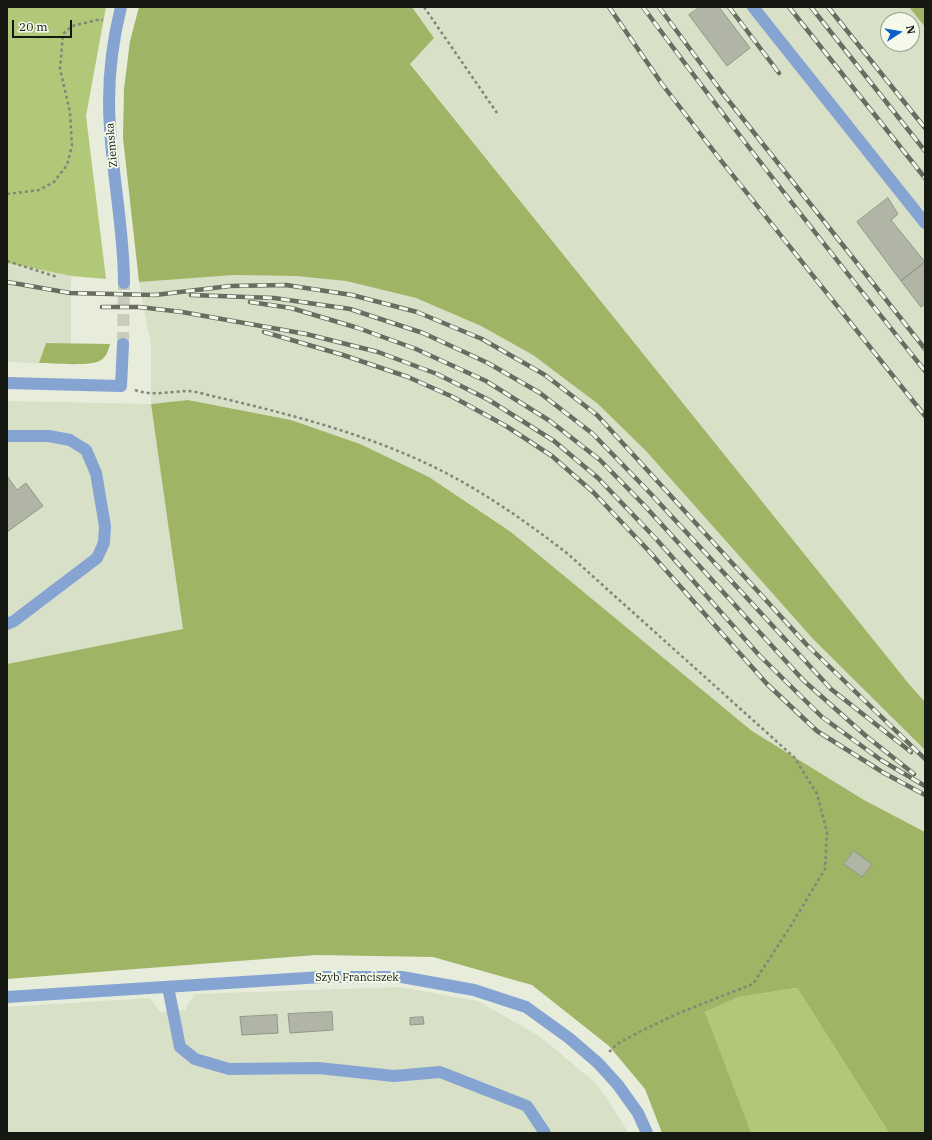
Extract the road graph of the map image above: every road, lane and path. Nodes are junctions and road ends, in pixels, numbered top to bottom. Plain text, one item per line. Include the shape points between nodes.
1 (121, 7) edge
2 (424, 7) edge
3 (753, 7) edge
4 (117, 21) junction
5 (497, 113) dead end
6 (7, 194) edge
7 (925, 223) edge
8 (7, 261) edge
9 (57, 277) dead end
10 (124, 283) tunnel mouth
11 (123, 344) tunnel mouth
12 (7, 383) edge
13 (121, 386) junction
14 (7, 436) edge
15 (7, 624) edge
16 (168, 987) junction
17 (7, 997) edge
18 (598, 1063) junction
19 (545, 1133) edge
20 (647, 1133) edge

1 - 4 street, Ziemska
2 - 5 path
3 - 7 street
4 - 6 path via 97,20 84,23 72,26 63,34 60,69 70,112 72,146 67,165 54,182 39,190
4 - 10 street, Ziemska via 110,64 109,103
8 - 9 path
11 - 13 street
12 - 13 street
13 - 18 path via 158,394 188,391 344,430 442,471 498,503 568,554 794,757 817,794 827,832 826,869 753,984 641,1031 617,1044
14 - 15 street via 49,436 70,440 86,450 96,473 105,526 104,543 97,558
16 - 17 street, Szyb Franciszek
16 - 18 street, Szyb Franciszek via 322,977 402,977 467,988 526,1007
16 - 19 street via 180,1047 195,1059 229,1069 318,1068 394,1076 440,1072 527,1106
18 - 20 street, Szyb Franciszek via 638,1113

